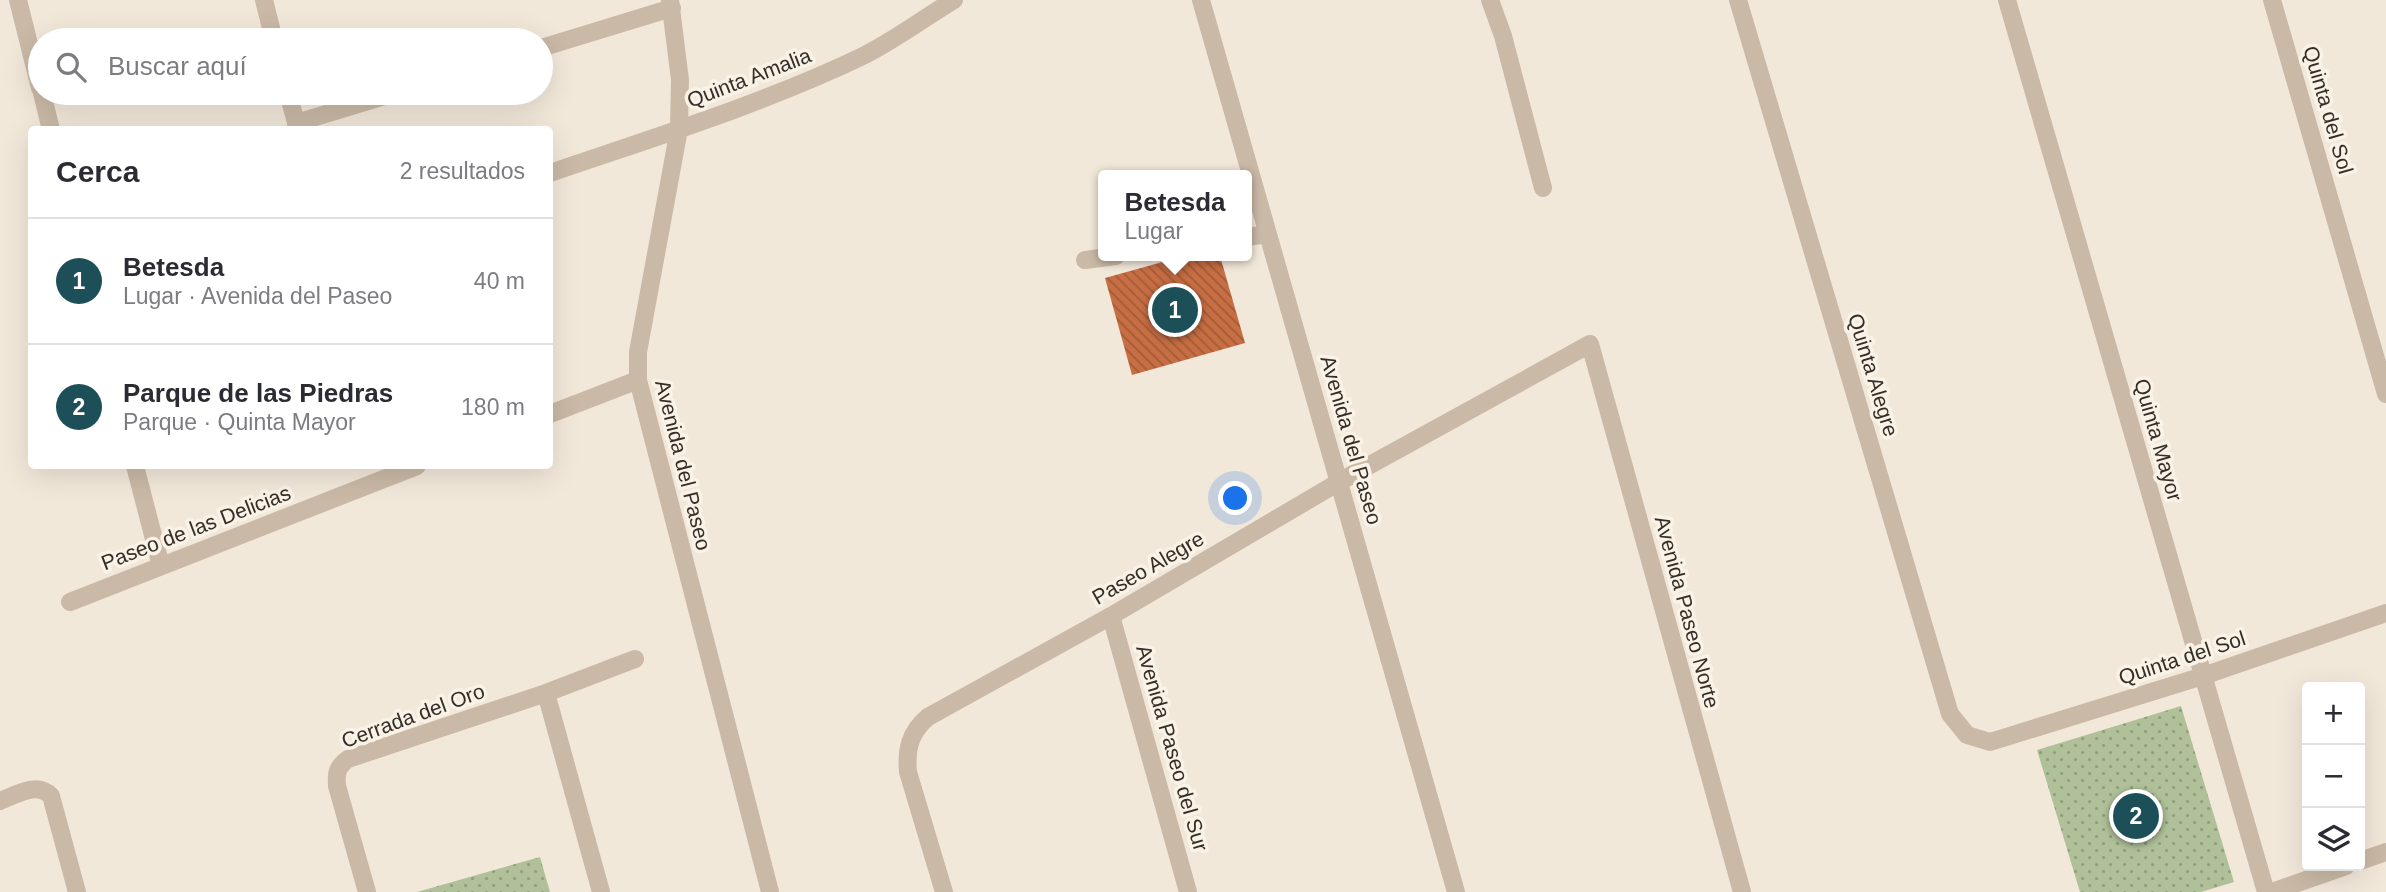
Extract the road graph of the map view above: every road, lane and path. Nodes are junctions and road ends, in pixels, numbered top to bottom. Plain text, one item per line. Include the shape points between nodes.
1 (18, 0) edge
2 (264, 0) edge
3 (954, 0) edge
4 (1201, 0) edge
5 (1490, 0) edge
6 (1738, 0) edge
7 (2007, 0) edge
8 (2272, 0) edge
9 (671, 4) edge
10 (271, 28) edge
11 (28, 39) edge
12 (553, 44) edge
13 (45, 105) edge
14 (291, 105) edge
15 (359, 105) edge
16 (50, 126) edge
17 (297, 126) edge
18 (679, 129) junction
19 (1250, 170) edge
20 (553, 172) edge
21 (1252, 178) edge
22 (1543, 188) dead end
23 (1268, 234) junction
24 (1252, 236) edge
25 (1098, 258) edge
26 (1085, 260) dead end
27 (1590, 344) joint
28 (638, 380) junction
29 (2386, 394) edge
30 (553, 413) edge
31 (136, 469) edge
32 (399, 469) edge
33 (375, 473) edge
34 (1339, 482) junction
35 (161, 566) junction
36 (70, 602) dead end
37 (2386, 613) edge
38 (1111, 616) junction
39 (635, 659) dead end
40 (2203, 676) junction
41 (545, 693) junction
42 (1990, 742) joint
43 (0, 801) edge
44 (2386, 852) edge
45 (2365, 859) edge
46 (2332, 871) edge
47 (78, 892) edge
48 (367, 892) edge
49 (601, 892) edge
50 (770, 892) edge
51 (944, 892) edge
52 (1188, 892) edge
53 (1456, 892) edge
54 (1742, 892) edge
55 (2266, 892) edge
56 (2272, 892) edge

1 - 11 street
2 - 10 street
3 - 18 street, Quinta Amalia via 866,54
4 - 19 street, Avenida del Paseo
5 - 22 street
6 - 42 street, Quinta Alegre via 1950,713 1966,734
7 - 40 street, Quinta Mayor
8 - 29 street, Quinta del Sol
9 - 12 street
9 - 18 street, Avenida del Paseo via 680,80
13 - 16 street
14 - 17 street
15 - 17 street
18 - 20 street, Quinta Amalia
18 - 28 street, Avenida del Paseo via 638,352
21 - 23 street, Avenida del Paseo
23 - 24 street
23 - 34 street, Avenida del Paseo
25 - 26 street
27 - 34 street, Paseo Alegre
27 - 54 street, Avenida Paseo Norte
28 - 30 street
28 - 50 street, Avenida del Paseo
31 - 35 street
32 - 33 street, Paseo de las Delicias
33 - 35 street, Paseo de las Delicias
34 - 38 street, Paseo Alegre
34 - 53 street, Avenida del Paseo
35 - 36 street, Paseo de las Delicias
37 - 40 street, Quinta del Sol
38 - 51 street, Paseo Alegre via 917,726 907,755 908,772
38 - 52 street, Avenida Paseo del Sur
39 - 41 street, Cerrada del Oro
40 - 42 street, Quinta del Sol
40 - 55 street, Quinta Mayor
41 - 48 street, Cerrada del Oro via 341,764 337,786
41 - 49 street
43 - 47 street via 32,789 51,796
44 - 45 street
46 - 56 street

